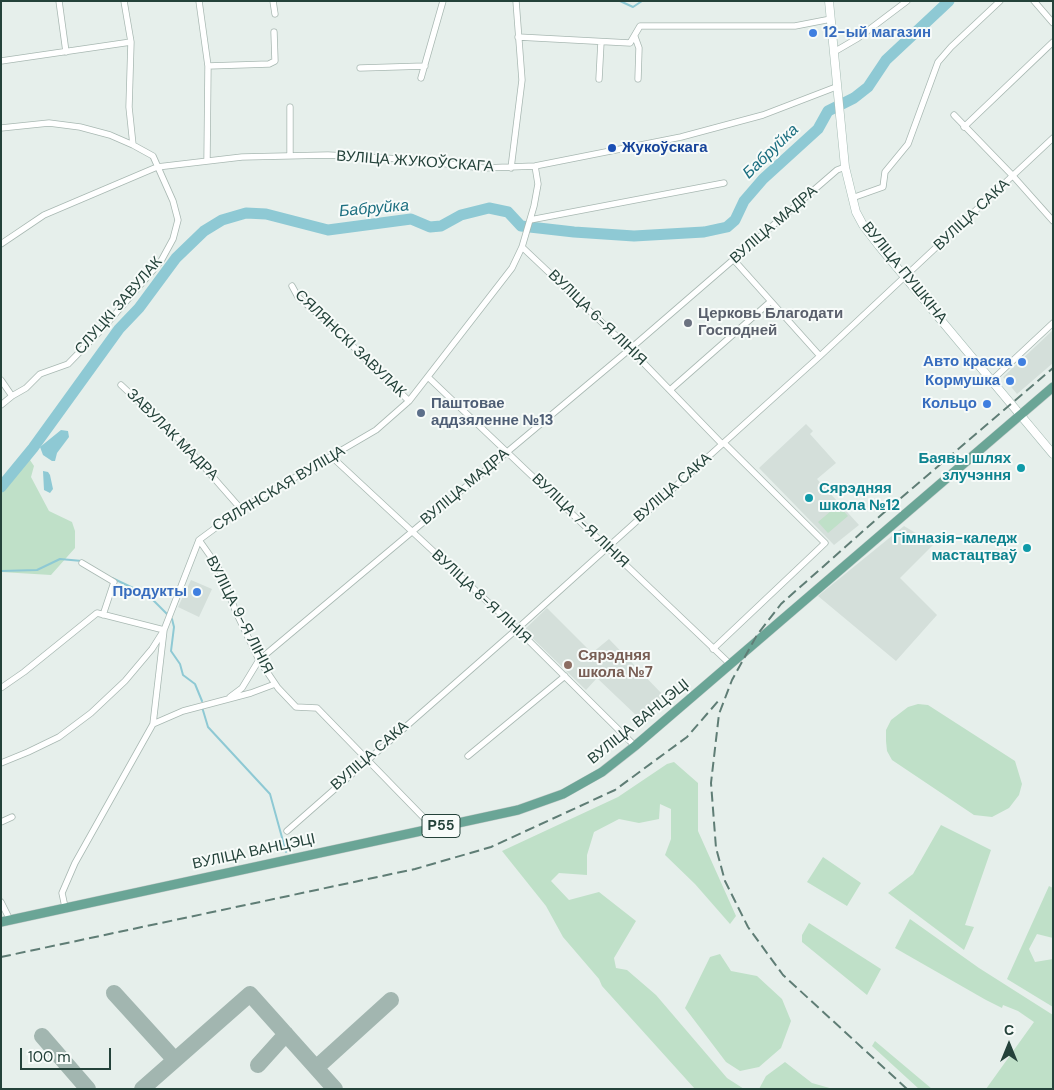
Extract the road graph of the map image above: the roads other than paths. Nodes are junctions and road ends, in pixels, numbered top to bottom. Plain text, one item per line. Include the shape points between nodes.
1 (59, 1) edge
2 (124, 1) edge
3 (199, 1) edge
4 (273, 1) edge
5 (443, 1) edge
6 (516, 1) edge
7 (829, 1) edge
8 (906, 1) edge
9 (1000, 1) edge
10 (1034, 1) edge
11 (275, 14) dead end
12 (831, 19) junction
13 (1053, 23) edge
14 (274, 32) dead end
15 (518, 37) junction
16 (634, 37) junction
17 (131, 42) junction
18 (601, 42) junction
19 (1053, 42) edge
20 (66, 52) junction
21 (834, 52) junction
22 (1, 61) edge
23 (208, 66) junction
24 (425, 66) junction
25 (360, 68) dead end
26 (421, 78) dead end
27 (599, 79) dead end
28 (638, 79) dead end
29 (836, 87) junction
30 (290, 107) dead end
31 (954, 115) dead end
32 (964, 127) junction
33 (1, 128) edge
34 (1053, 138) edge
35 (133, 145) junction
36 (290, 156) junction
37 (207, 160) junction
38 (535, 166) junction
39 (157, 167) junction
40 (845, 167) junction
41 (511, 168) junction
42 (1013, 176) junction
43 (724, 183) dead end
44 (852, 198) junction
45 (530, 220) junction
46 (1053, 221) edge
47 (1, 244) edge
48 (522, 247) junction
49 (734, 260) junction
50 (906, 277) junction
51 (292, 286) dead end
52 (770, 302) junction
53 (1053, 323) edge
54 (630, 349) junction
55 (820, 356) junction
56 (429, 378) junction
57 (1, 380) edge
58 (991, 381) junction
59 (121, 385) dead end
60 (1053, 387) edge
61 (670, 390) junction
62 (12, 396) junction
63 (409, 401) junction
64 (1, 405) edge
65 (1019, 415) junction
66 (723, 444) junction
67 (508, 451) junction
68 (1053, 454) edge
69 (332, 458) junction
70 (241, 509) junction
71 (410, 532) junction
72 (199, 540) junction
73 (606, 547) junction
74 (82, 563) dead end
75 (103, 615) junction
76 (517, 629) junction
77 (164, 630) junction
78 (713, 649) junction
79 (259, 660) junction
80 (730, 664) junction
81 (565, 676) junction
82 (275, 684) junction
83 (1, 688) edge
84 (230, 697) junction
85 (153, 724) junction
86 (635, 746) junction
87 (468, 756) dead end
88 (366, 759) junction
89 (1, 762) edge
90 (12, 817) dead end
91 (1, 822) edge
92 (429, 829) junction
93 (287, 831) dead end
94 (1, 902) edge
95 (65, 907) junction
96 (6, 921) edge

1 - 20 street
2 - 17 street
3 - 23 street
4 - 11 street
5 - 24 street
6 - 15 street
7 - 12 main road, ВУЛІЦА ПУШКІНА
8 - 21 street
9 - 44 street via 938,62 908,144 885,172 882,187
10 - 13 street
12 - 16 street via 796,26 640,26
12 - 21 main road, ВУЛІЦА ПУШКІНА
14 - 23 street via 275,61 269,64
15 - 18 street
15 - 41 street via 522,80
16 - 18 street via 630,43
16 - 28 street via 639,48
17 - 20 street
17 - 35 street via 129,107
18 - 27 street
19 - 32 street
20 - 22 street
21 - 29 main road, ВУЛІЦА ПУШКІНА
23 - 37 street
24 - 25 street
24 - 26 street
29 - 38 street, ВУЛІЦА ЖУКОЎСКАГА via 763,114 681,137
29 - 40 main road, ВУЛІЦА ПУШКІНА
30 - 36 street
31 - 32 street
32 - 42 street
33 - 35 street, СЛУЦКІ ЗАВУЛАК via 49,123 80,127
34 - 42 street, ВУЛІЦА САКА
35 - 39 street, СЛУЦКІ ЗАВУЛАК via 153,156
36 - 37 street, ВУЛІЦА ЖУКОЎСКАГА
36 - 41 street, ВУЛІЦА ЖУКОЎСКАГА
37 - 39 street, ВУЛІЦА ЖУКОЎСКАГА
38 - 41 street, ВУЛІЦА ЖУКОЎСКАГА
38 - 45 street, СЯЛЯНСКАЯ ВУЛІЦА via 538,184
39 - 47 street, ВУЛІЦА ЖУКОЎСКАГА via 44,216
39 - 62 street, СЛУЦКІ ЗАВУЛАК via 178,220 173,239 161,261 68,364 40,374
40 - 44 main road, ВУЛІЦА ПУШКІНА
40 - 49 street, ВУЛІЦА МАДРА via 837,170
42 - 46 street
42 - 50 street, ВУЛІЦА САКА
43 - 45 street
44 - 50 main road, ВУЛІЦА ПУШКІНА via 863,225
45 - 48 street, СЯЛЯНСКАЯ ВУЛІЦА
48 - 54 street, ВУЛІЦА 6-Я ЛІНІЯ
48 - 56 street, СЯЛЯНСКАЯ ВУЛІЦА via 512,268
49 - 52 street
49 - 54 street, ВУЛІЦА МАДРА
50 - 55 street, ВУЛІЦА САКА
50 - 58 main road, ВУЛІЦА ПУШКІНА
51 - 63 street, СЯЛЯНСКІ ЗАВУЛАК via 298,297
52 - 55 street
52 - 61 street
53 - 58 street
54 - 61 street, ВУЛІЦА 6-Я ЛІНІЯ
54 - 67 street, ВУЛІЦА МАДРА
55 - 66 street, ВУЛІЦА САКА
56 - 63 street, СЯЛЯНСКАЯ ВУЛІЦА
56 - 67 street, ВУЛІЦА 7-Я ЛІНІЯ
57 - 62 street
58 - 65 main road, ВУЛІЦА ПУШКІНА
59 - 70 street, ЗАВУЛАК МАДРА via 184,444
60 - 65 main road, ВУЛІЦА ВАНЦЭЦІ / Р55
61 - 66 street, ВУЛІЦА 6-Я ЛІНІЯ
62 - 64 street, СЛУЦКІ ЗАВУЛАК
63 - 69 street, СЯЛЯНСКАЯ ВУЛІЦА via 376,430
65 - 68 main road, ВУЛІЦА ПУШКІНА
65 - 80 main road, ВУЛІЦА ВАНЦЭЦІ / Р55
66 - 73 street, ВУЛІЦА САКА
66 - 78 street, ВУЛІЦА 6-Я ЛІНІЯ via 825,543
67 - 71 street, ВУЛІЦА МАДРА
67 - 73 street, ВУЛІЦА 7-Я ЛІНІЯ
69 - 70 street, СЯЛЯНСКАЯ ВУЛІЦА
69 - 71 street, ВУЛІЦА 8-Я ЛІНІЯ
70 - 72 street, СЯЛЯНСКАЯ ВУЛІЦА
71 - 76 street, ВУЛІЦА 8-Я ЛІНІЯ
71 - 79 street, ВУЛІЦА МАДРА
72 - 77 street, СЯЛЯНСКАЯ ВУЛІЦА
72 - 79 street, ВУЛІЦА 9-Я ЛІНІЯ via 218,567
73 - 76 street, ВУЛІЦА САКА
73 - 78 street, ВУЛІЦА 7-Я ЛІНІЯ
74 - 75 street via 114,582
75 - 77 street
75 - 83 street via 96,613
76 - 81 street, ВУЛІЦА 8-Я ЛІНІЯ
76 - 88 street, ВУЛІЦА САКА
77 - 85 street, СЯЛЯНСКАЯ ВУЛІЦА
77 - 89 street via 125,681 91,713 59,737
78 - 80 street, ВУЛІЦА 7-Я ЛІНІЯ
79 - 82 street, ВУЛІЦА 9-Я ЛІНІЯ
79 - 84 street, ВУЛІЦА МАДРА via 242,688
80 - 86 main road, ВУЛІЦА ВАНЦЭЦІ / Р55
81 - 86 street, ВУЛІЦА 8-Я ЛІНІЯ
81 - 87 street
82 - 84 street, ВУЛІЦА МАДРА
82 - 88 street, ВУЛІЦА 9-Я ЛІНІЯ via 296,707 317,708
84 - 85 street, ВУЛІЦА МАДРА
85 - 95 street, СЯЛЯНСКАЯ ВУЛІЦА via 75,863 62,893
86 - 92 main road, ВУЛІЦА ВАНЦЭЦІ / Р55 via 602,772 563,794 518,810
88 - 92 street, ВУЛІЦА 9-Я ЛІНІЯ via 425,819
88 - 93 street, ВУЛІЦА САКА
90 - 91 street
92 - 95 main road, ВУЛІЦА ВАНЦЭЦІ / Р55
94 - 96 street
95 - 96 main road, ВУЛІЦА ВАНЦЭЦІ / Р55

